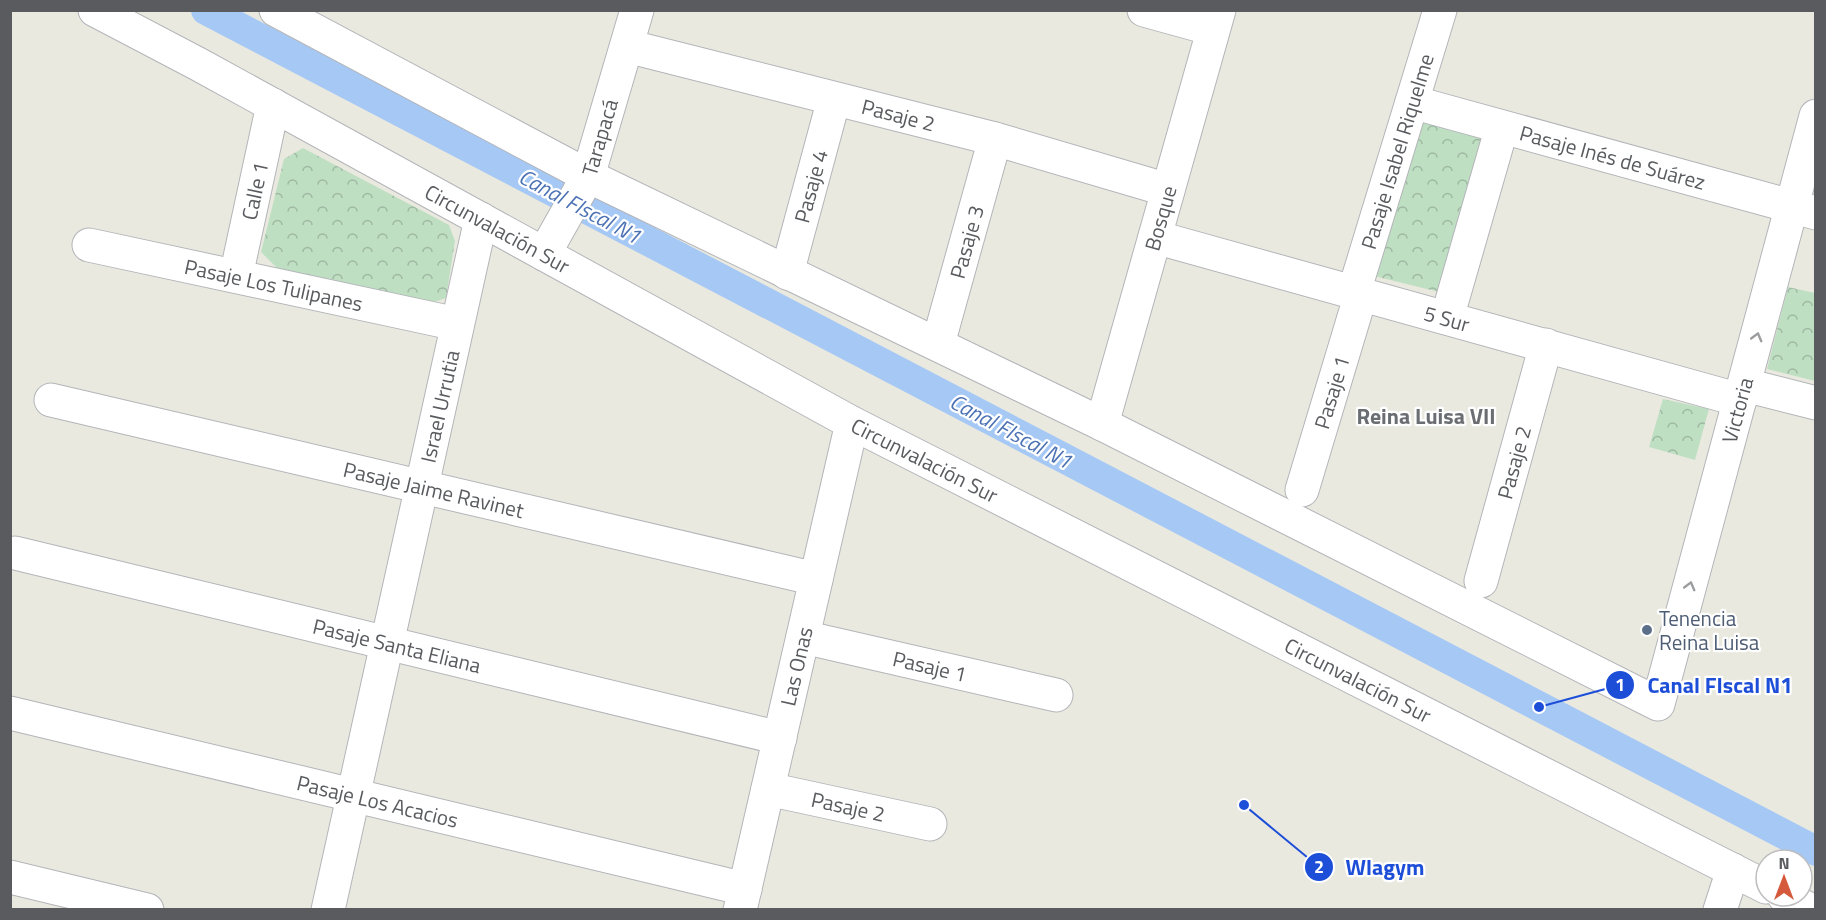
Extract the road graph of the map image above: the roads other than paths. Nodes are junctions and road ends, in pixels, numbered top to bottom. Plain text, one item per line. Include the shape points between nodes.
1 (95, 10) edge
2 (276, 10) edge
3 (637, 10) edge
4 (1144, 10) edge
5 (1440, 10) edge
6 (1216, 20) edge
7 (627, 46) junction
8 (834, 99) junction
9 (1412, 102) junction
10 (273, 105) junction
11 (1815, 116) edge
12 (1502, 127) junction
13 (995, 139) junction
14 (584, 183) junction
15 (1168, 190) junction
16 (1803, 209) edge
17 (481, 219) junction
18 (1155, 237) junction
19 (89, 244) dead end
20 (547, 248) junction
21 (787, 273) junction
22 (236, 276) junction
23 (1358, 293) junction
24 (1447, 318) junction
25 (458, 324) junction
26 (938, 344) junction
27 (1546, 345) junction
28 (1742, 392) junction
29 (51, 400) dead end
30 (1815, 403) edge
31 (852, 423) junction
32 (1102, 424) junction
33 (421, 487) junction
34 (1302, 490) dead end
35 (15, 553) dead end
36 (816, 579) junction
37 (1481, 581) dead end
38 (803, 637) junction
39 (387, 643) junction
40 (1056, 695) dead end
41 (10, 712) edge
42 (780, 738) junction
43 (768, 789) junction
44 (353, 795) junction
45 (930, 824) dead end
46 (1733, 870) junction
47 (10, 877) edge
48 (1754, 881) edge
49 (743, 899) edge
50 (147, 909) edge
51 (328, 909) edge
52 (1720, 909) edge

1 - 10 street, Circunvalación Sur
2 - 14 street
3 - 7 street, Tarapacá
4 - 6 street
5 - 9 street, Pasaje Isabel Riquelme
6 - 15 street, Bosque
7 - 8 street, Pasaje 2
7 - 14 street, Tarapacá
8 - 13 street, Pasaje 2
8 - 21 street, Pasaje 4
9 - 12 street, Pasaje Inés de Suárez
9 - 23 street, Pasaje Isabel Riquelme
10 - 17 street, Circunvalación Sur
10 - 22 street, Calle 1
11 - 16 street, Victoria
12 - 16 street, Pasaje Inés de Suárez
12 - 24 street
13 - 15 street, Pasaje 2
13 - 26 street, Pasaje 3
14 - 20 street, Tarapacá
14 - 21 street
15 - 18 street, Bosque
28 -> 16 street, Victoria
17 - 20 street, Circunvalación Sur
17 - 25 street, Israel Urrutia
18 - 23 street, 5 Sur
18 - 32 street, Bosque
19 - 22 street, Pasaje Los Tulipanes
20 - 31 street, Circunvalación Sur
21 - 26 street
22 - 25 street, Pasaje Los Tulipanes
23 - 24 street, 5 Sur
23 - 34 street, Pasaje 1
24 - 27 street, 5 Sur
25 - 33 street, Israel Urrutia
26 - 32 street
27 - 28 street, 5 Sur
27 - 37 street, Pasaje 2
28 - 30 street, 5 Sur
32 -> 28 street, Victoria via 1658,704
29 - 33 street, Pasaje Jaime Ravinet
31 - 36 street, Las Onas
31 - 46 street, Circunvalación Sur
33 - 36 street, Pasaje Jaime Ravinet
33 - 39 street, Israel Urrutia
35 - 39 street, Pasaje Santa Eliana
36 - 38 street, Las Onas
38 - 40 street, Pasaje 1
38 - 42 street, Las Onas
39 - 42 street, Pasaje Santa Eliana
39 - 44 street, Israel Urrutia
41 - 44 street, Pasaje Los Acacios
42 - 43 street, Las Onas
43 - 45 street, Pasaje 2
43 - 49 street, Las Onas
44 - 49 street, Pasaje Los Acacios
44 - 51 street, Israel Urrutia
46 - 48 street, Circunvalación Sur
46 - 52 street
47 - 50 street

